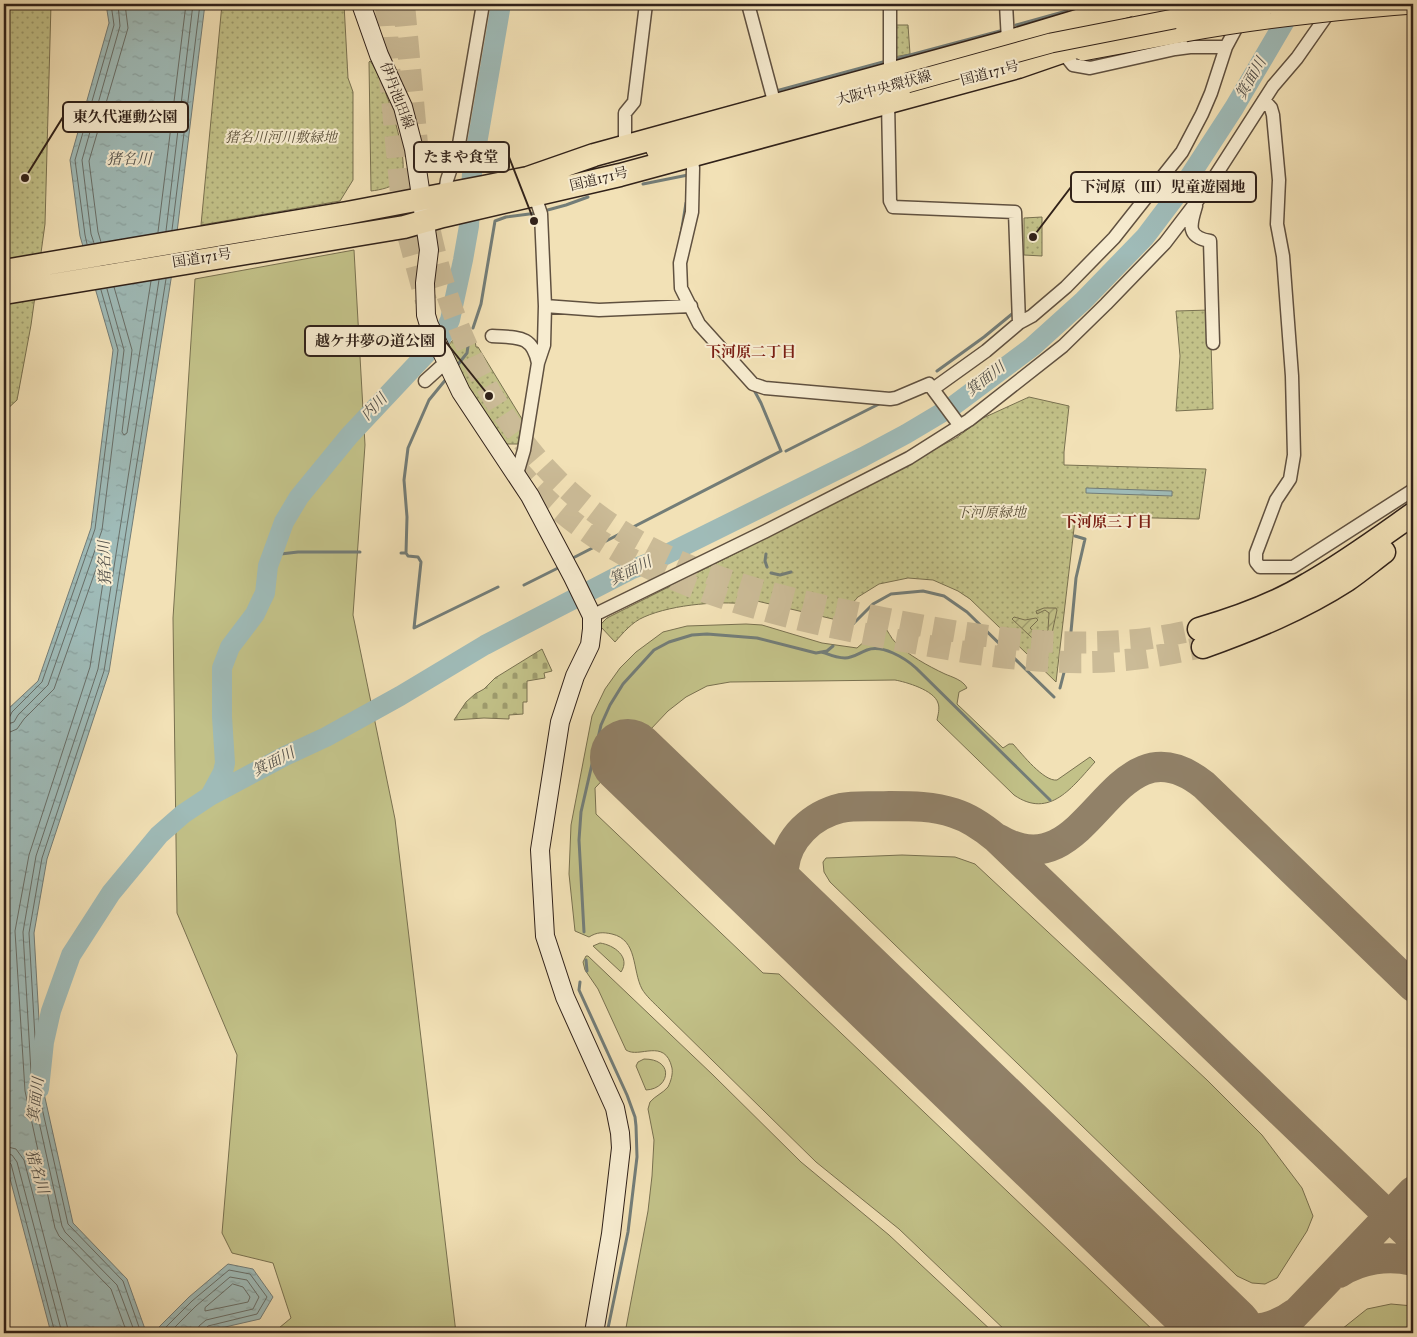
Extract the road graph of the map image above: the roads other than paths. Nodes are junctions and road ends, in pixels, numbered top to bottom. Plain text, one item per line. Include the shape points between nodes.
1 (361, 4) edge
2 (483, 4) edge
3 (646, 4) edge
4 (748, 4) edge
5 (890, 4) edge
6 (1006, 4) edge
7 (1134, 4) edge
8 (1157, 4) edge
9 (1178, 4) edge
10 (1249, 4) edge
11 (1273, 4) edge
12 (1334, 4) edge
13 (1413, 4) edge
14 (1011, 40) junction
15 (1226, 46) junction
16 (1065, 55) junction
17 (1027, 64) junction
18 (898, 78) junction
19 (1264, 100) junction
20 (888, 102) junction
21 (775, 105) junction
22 (626, 146) junction
23 (691, 156) junction
24 (531, 187) junction
25 (1199, 196) junction
26 (421, 198) junction
27 (444, 207) junction
28 (349, 224) junction
29 (4, 271) edge
30 (4, 292) edge
31 (545, 306) junction
32 (691, 306) junction
33 (1019, 324) junction
34 (492, 336) dead end
35 (1213, 343) dead end
36 (445, 359) junction
37 (538, 363) junction
38 (425, 382) dead end
39 (934, 390) junction
40 (958, 424) junction
41 (517, 474) junction
42 (1413, 490) edge
43 (1413, 514) edge
44 (1413, 531) edge
45 (591, 614) junction
46 (594, 1333) edge

1 - 26 street, 伊丹池田線 via 405,114
2 - 27 street via 459,144 447,180
3 - 22 street via 634,102 625,113
4 - 21 street
5 - 18 street
6 - 14 street
7 - 14 highway, 国道171号
8 - 14 street via 1135,16
9 - 17 highway, 国道171号 via 1146,23
10 - 15 street
11 - 18 main road, 大阪中央環状線, bridge via 1209,12 1051,43
12 - 19 street
13 - 16 main road, bridge via 1214,27
14 - 17 street
14 - 18 highway, 国道171号
15 - 16 street via 1175,49 1090,68 1073,64
15 - 33 street via 1208,100 1182,152 1114,238 1066,287
16 - 17 main road
17 - 20 highway, 国道171号
18 - 21 highway, 国道171号
18 - 24 main road, 大阪中央環状線
19 - 25 street
19 - 42 street via 1273,115 1279,180 1278,224 1292,376 1294,455 1290,479 1276,500 1256,552 1256,562 1260,567 1294,567
20 - 23 highway, 国道171号
20 - 33 street via 890,201 893,207 1015,212
21 - 22 highway, 国道171号
22 - 24 highway, 国道171号 via 594,155
23 - 24 highway, 国道171号
23 - 32 street via 692,212 680,263 681,288
24 - 27 highway, 国道171号
24 - 31 street via 541,214
25 - 35 street via 1190,223 1195,235 1210,241
25 - 40 street via 1165,242 1082,328 985,409
26 - 27 highway, 国道171号
26 - 28 highway, 国道171号
27 - 28 highway, 国道171号 via 404,227
27 - 36 street via 429,250 425,283 427,319
28 - 29 highway, 国道171号
28 - 30 highway, 国道171号
31 - 32 street via 599,310
31 - 37 street via 544,345
32 - 39 street via 699,324 759,387 890,399 929,384
33 - 39 street
34 - 37 street via 527,341
36 - 38 street
36 - 41 street via 470,407
37 - 41 street
39 - 40 street
40 - 45 street via 908,458
41 - 45 street
43 - 44 highway via 1307,585 1201,638 1269,622 1314,600
45 - 46 street via 590,645 572,682 560,722 540,850 545,936 565,997 615,1108 620,1133 611,1234

